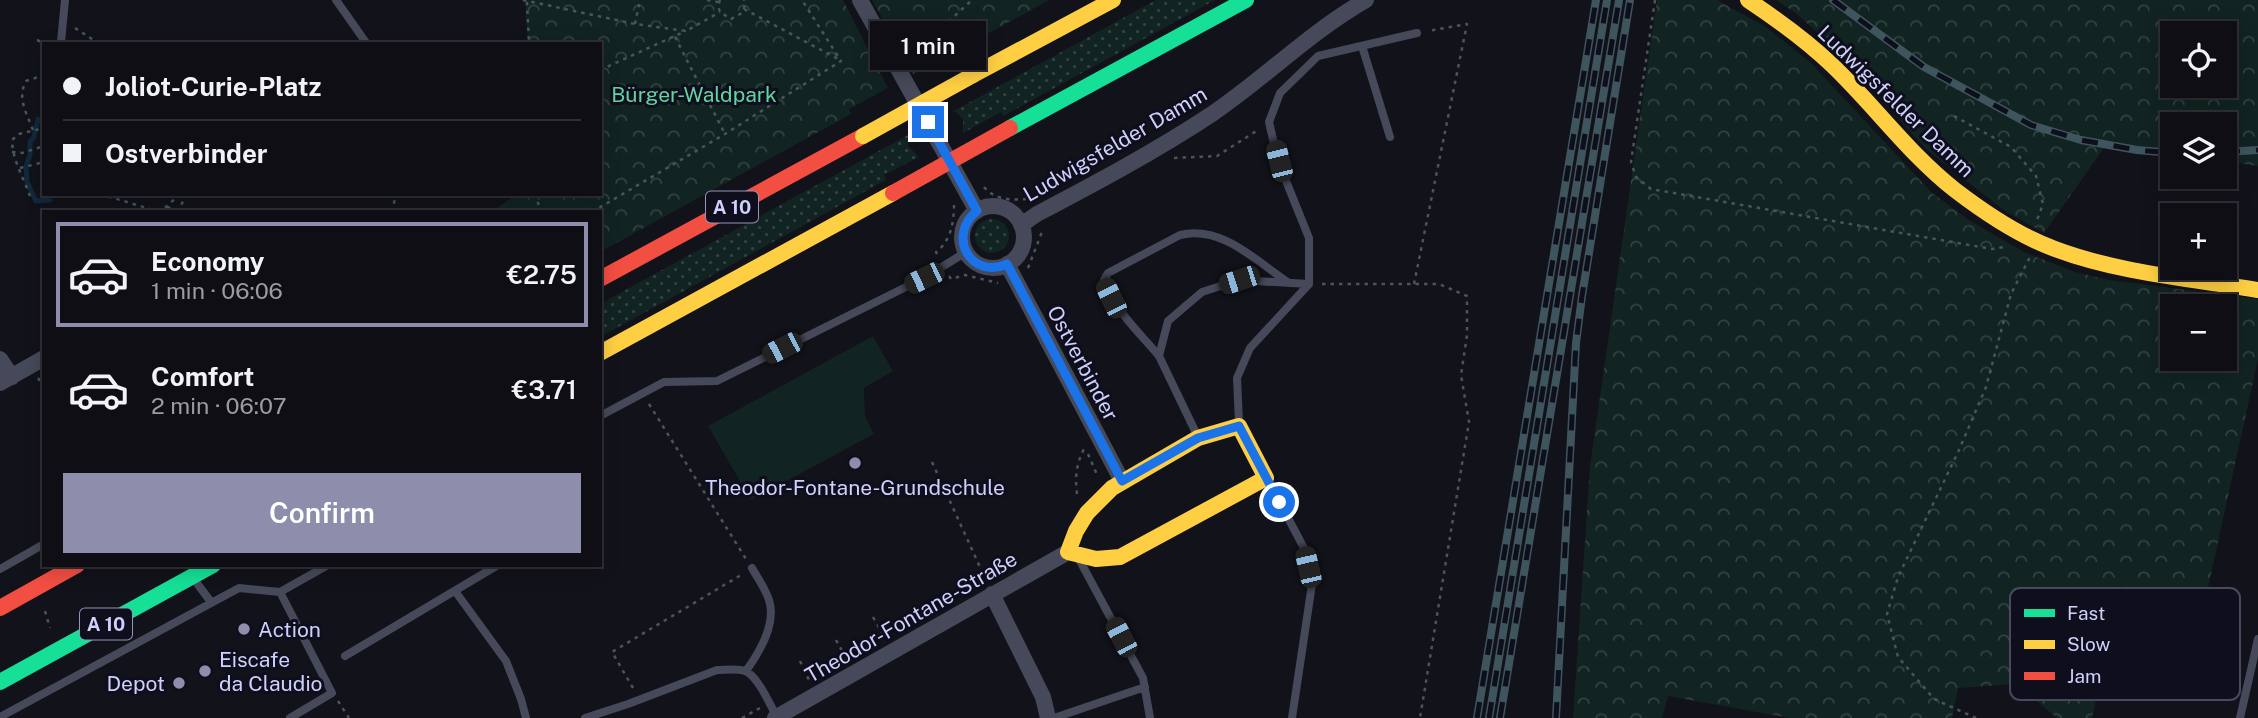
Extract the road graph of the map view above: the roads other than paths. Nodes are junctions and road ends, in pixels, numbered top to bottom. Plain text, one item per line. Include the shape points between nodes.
1 (65, 0) edge
2 (336, 0) edge
3 (860, 0) edge
4 (1114, 0) edge
5 (1246, 0) edge
6 (1366, 0) edge
7 (1748, 0) edge
8 (1417, 33) road end
9 (61, 42) dead end
10 (366, 42) edge
11 (1362, 46) junction
12 (1390, 137) dead end
13 (977, 211) junction
14 (1021, 225) junction
15 (966, 251) junction
16 (1011, 271) junction
17 (602, 278) edge
18 (1289, 283) junction
19 (1309, 284) junction
20 (2258, 290) edge
21 (602, 352) edge
22 (1159, 356) junction
23 (0, 359) edge
24 (42, 359) edge
25 (6, 380) edge
26 (602, 415) edge
27 (1239, 426) junction
28 (1198, 438) junction
29 (1266, 478) junction
30 (1122, 481) junction
31 (42, 545) edge
32 (1073, 554) junction
33 (73, 567) edge
34 (185, 567) edge
35 (209, 567) edge
36 (324, 567) edge
37 (495, 567) edge
38 (752, 568) road end
39 (0, 569) edge
40 (455, 591) junction
41 (280, 592) junction
42 (992, 594) junction
43 (211, 603) junction
44 (0, 608) edge
45 (2258, 639) edge
46 (345, 656) dead end
47 (746, 671) junction
48 (0, 682) edge
49 (1144, 687) junction
50 (776, 717) edge
51 (0, 718) edge
52 (290, 718) edge
53 (526, 718) edge
54 (585, 718) edge
55 (1051, 718) edge
56 (1150, 718) edge
57 (1292, 718) edge
58 (2240, 718) edge

1 - 9 lane
2 - 10 lane
3 - 13 street
4 - 17 main road, A 10, bridge
5 - 21 main road, bridge
6 - 14 street, Ludwigsfelder Damm via 1214,112
7 - 20 main road, Ludwigsfelder Damm via 1788,26 1832,65 1954,190 2031,246 2111,266
8 - 11 lane
11 - 12 lane
11 - 19 lane via 1318,56 1280,93 1269,122 1309,238
13 - 14 street via 1002,208
13 - 15 street via 964,226
14 - 16 street via 1024,240
15 - 16 street via 984,267
15 - 26 lane via 924,278 717,382 664,382
16 - 30 street, Ostverbinder
18 - 19 lane
18 - 22 lane via 1239,280 1202,292 1168,321
18 - 22 lane via 1222,237 1193,232 1180,234 1108,273 1104,281 1118,311
19 - 27 lane via 1250,348 1237,378
22 - 28 lane
23 - 25 street
24 - 25 street
27 - 28 main road
27 - 29 main road
28 - 30 main road
29 - 32 main road via 1120,557 1096,559
29 - 57 lane via 1305,550 1312,584
30 - 32 main road via 1087,513 1076,531
31 - 39 lane
32 - 42 street, Theodor-Fontane-Straße
32 - 49 lane
33 - 44 main road, bridge
34 - 43 lane
35 - 48 main road, A 10, bridge
36 - 41 lane
37 - 40 lane
38 - 47 lane via 771,604 768,632
40 - 46 lane
40 - 53 lane via 506,661
41 - 43 lane via 239,588
41 - 52 lane via 332,693
42 - 50 street, Theodor-Fontane-Straße
42 - 55 street
43 - 51 lane
45 - 58 lane
47 - 50 lane
47 - 54 lane via 717,670
49 - 55 lane
49 - 56 lane

